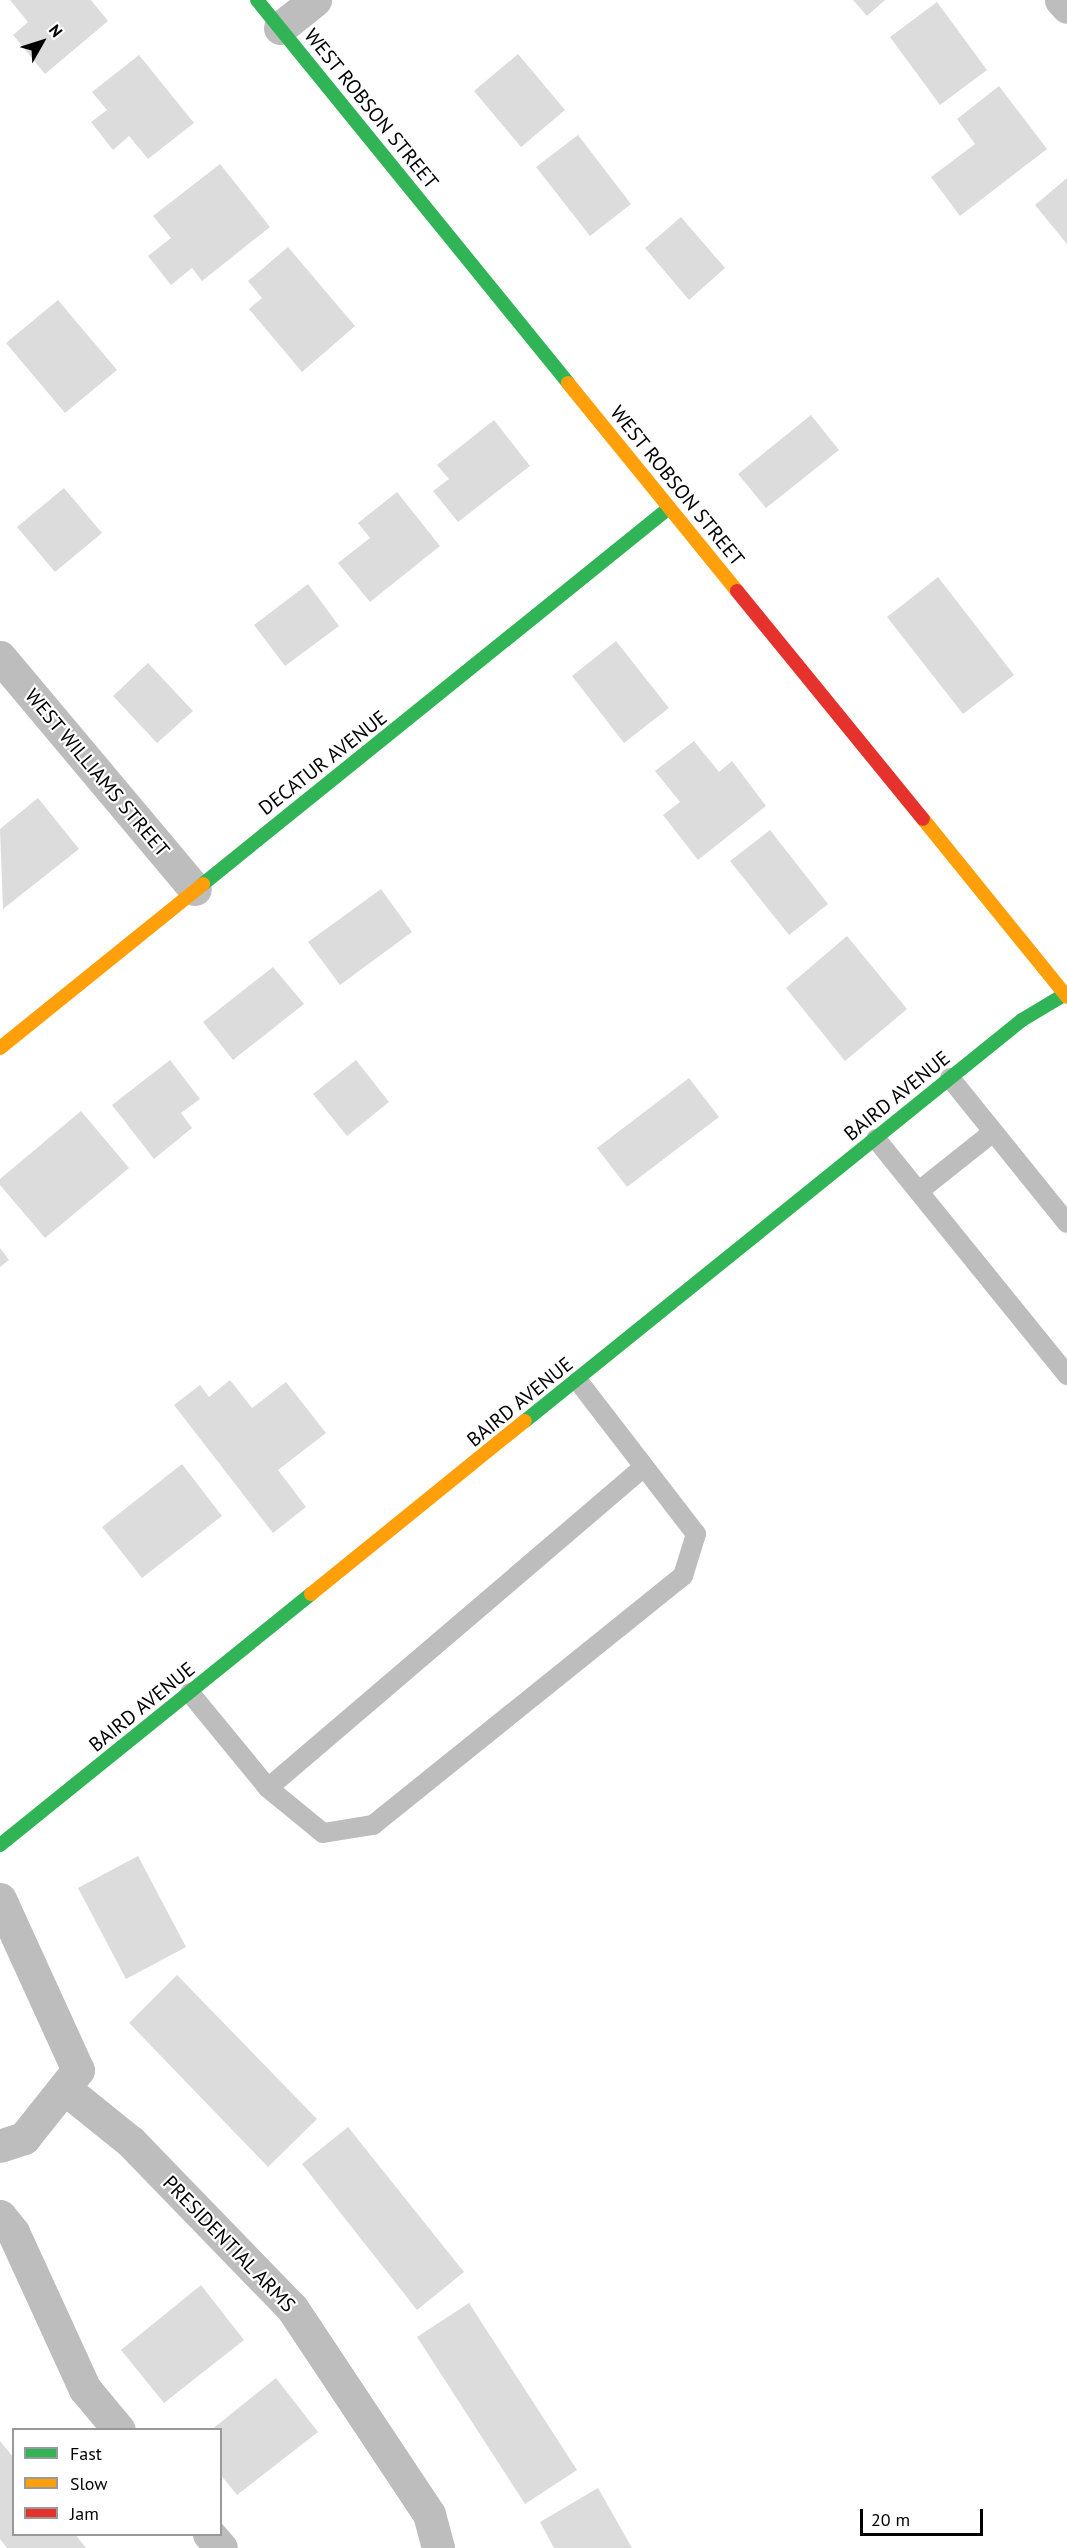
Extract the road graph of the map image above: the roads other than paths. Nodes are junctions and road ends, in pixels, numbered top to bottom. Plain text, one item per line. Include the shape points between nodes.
1 (257, 0) edge
2 (315, 0) edge
3 (1061, 0) edge
4 (1067, 7) edge
5 (280, 28) junction
6 (669, 508) junction
7 (0, 657) edge
8 (195, 889) junction
9 (1066, 995) edge
10 (0, 1048) edge
11 (950, 1078) junction
12 (993, 1133) junction
13 (876, 1139) junction
14 (919, 1191) junction
15 (1067, 1223) edge
16 (1067, 1375) edge
17 (578, 1380) junction
18 (644, 1467) junction
19 (190, 1693) junction
20 (268, 1788) junction
21 (0, 1845) edge
22 (0, 1899) edge
23 (64, 2088) junction
24 (0, 2146) edge
25 (0, 2216) edge
26 (117, 2428) edge
27 (210, 2536) edge
28 (221, 2548) edge
29 (438, 2548) edge

1 - 5 street, WEST ROBSON STREET
2 - 5 street
3 - 4 street
5 - 6 street, WEST ROBSON STREET
6 - 8 street, DECATUR AVENUE
6 - 9 street, WEST ROBSON STREET
7 - 8 street, WEST WILLIAMS STREET
8 - 10 street, DECATUR AVENUE
9 - 11 street, BAIRD AVENUE via 1022,1020
11 - 12 lane
11 - 13 street, BAIRD AVENUE
12 - 14 lane
12 - 15 lane
13 - 14 lane
13 - 17 street, BAIRD AVENUE
14 - 16 lane
17 - 18 lane
17 - 19 street, BAIRD AVENUE
18 - 20 lane
18 - 20 lane via 696,1534 683,1576 373,1825 323,1833
19 - 20 lane
19 - 21 street, BAIRD AVENUE
22 - 23 street via 78,2070
23 - 24 street via 24,2138
23 - 29 street, PRESIDENTIAL ARMS via 130,2142 292,2308 429,2514
25 - 26 street via 13,2232 84,2389
27 - 28 street

